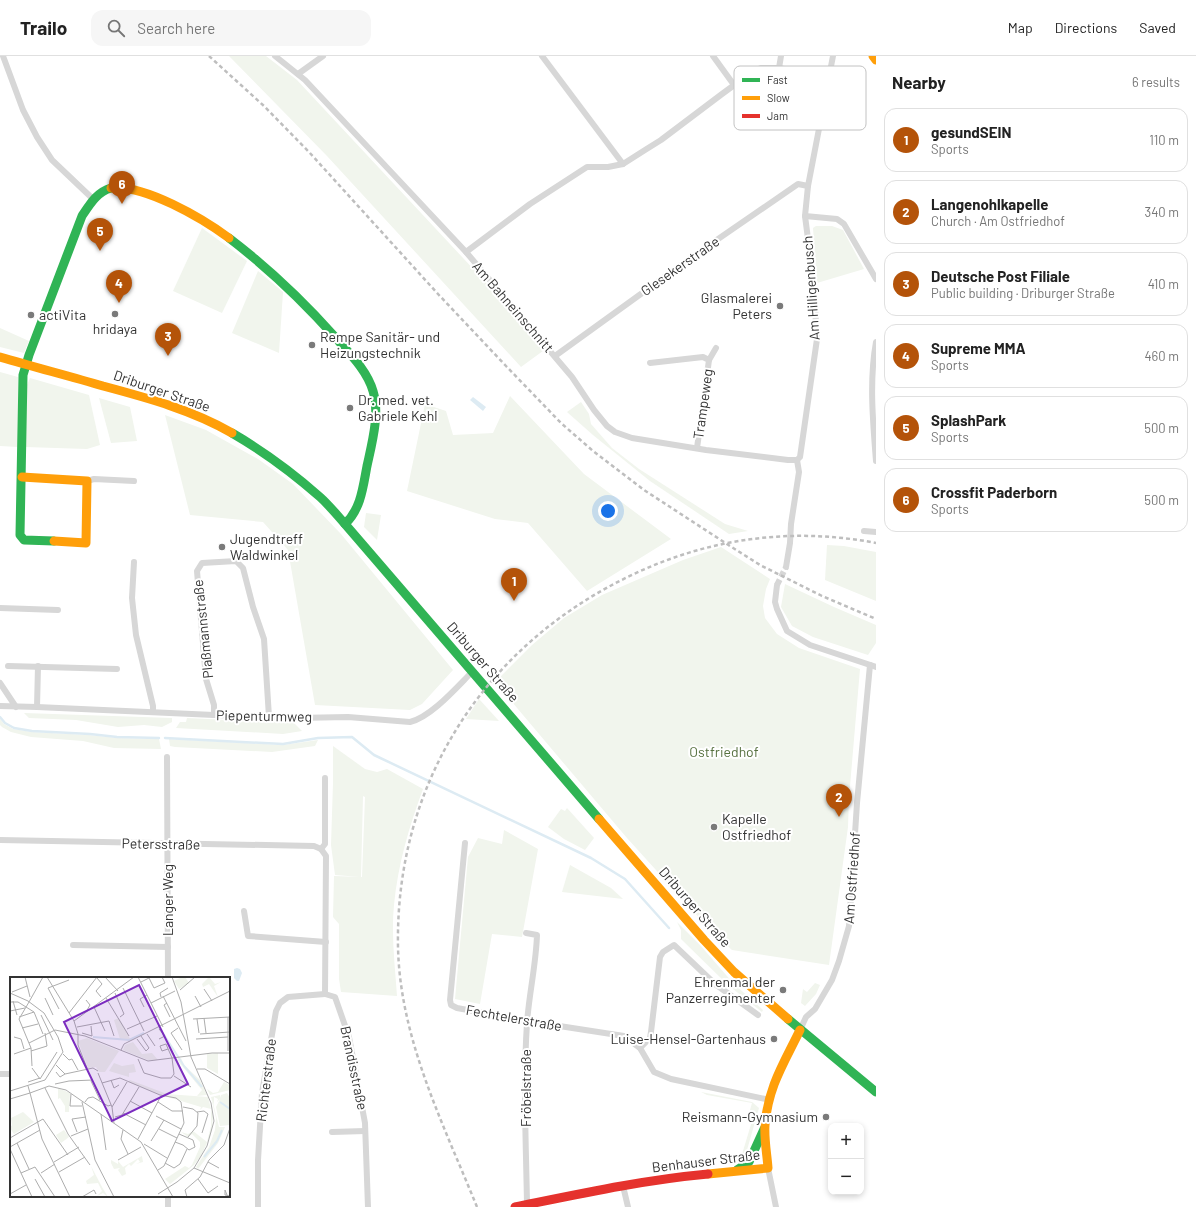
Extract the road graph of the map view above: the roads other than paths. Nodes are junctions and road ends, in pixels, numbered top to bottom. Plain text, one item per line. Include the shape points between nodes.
1 (3, 56) edge
2 (275, 56) edge
3 (323, 56) edge
4 (542, 56) edge
5 (713, 56) edge
6 (782, 56) edge
7 (833, 56) edge
8 (873, 56) edge
9 (876, 60) edge
10 (780, 66) edge
11 (831, 66) edge
12 (298, 74) junction
13 (734, 85) joint
14 (819, 130) edge
15 (623, 164) junction
16 (808, 186) junction
17 (92, 199) junction
18 (805, 216) junction
19 (466, 252) junction
20 (876, 279) edge
21 (876, 342) edge
22 (716, 348) dead end
23 (555, 356) junction
24 (0, 357) edge
25 (709, 360) junction
26 (650, 363) dead end
27 (26, 364) junction
28 (697, 448) junction
29 (796, 460) junction
30 (876, 460) edge
31 (22, 477) junction
32 (87, 481) junction
33 (134, 481) dead end
34 (346, 524) junction
35 (864, 531) dead end
36 (876, 532) edge
37 (134, 562) dead end
38 (786, 567) tunnel mouth
39 (777, 586) tunnel mouth
40 (0, 608) edge
41 (58, 610) dead end
42 (8, 666) dead end
43 (38, 666) junction
44 (873, 666) edge
45 (117, 669) dead end
46 (472, 672) junction
47 (0, 683) edge
48 (0, 706) edge
49 (12, 707) junction
50 (37, 707) junction
51 (153, 712) junction
52 (214, 715) junction
53 (269, 717) junction
54 (167, 757) dead end
55 (325, 778) dead end
56 (0, 840) edge
57 (465, 843) dead end
58 (168, 844) junction
59 (321, 849) junction
60 (244, 911) dead end
61 (526, 933) dead end
62 (326, 942) junction
63 (73, 945) dead end
64 (168, 947) junction
65 (168, 977) edge
66 (325, 994) junction
67 (758, 1015) dead end
68 (527, 1021) junction
69 (800, 1030) junction
70 (640, 1048) junction
71 (876, 1092) edge
72 (770, 1100) junction
73 (765, 1127) junction
74 (366, 1131) junction
75 (332, 1132) dead end
76 (768, 1168) junction
77 (736, 1171) junction
78 (623, 1186) junction
79 (527, 1204) junction
80 (258, 1207) edge
81 (368, 1207) edge
82 (515, 1207) edge
83 (628, 1207) edge
84 (776, 1207) edge

1 - 17 street via 23,110 37,137 52,160
2 - 12 street, Am Bahneinschnitt
3 - 12 street
4 - 15 street
5 - 13 street
6 - 10 street
7 - 11 street, Am Hilligenbusch
8 - 9 main road
12 - 19 street, Am Bahneinschnitt
13 - 15 street via 662,140
14 - 16 street, Am Hilligenbusch
15 - 19 street via 587,167 530,204
16 - 18 street, Am Hilligenbusch
16 - 23 street, Glesekerstraße via 798,184
17 - 27 main road via 82,216
17 - 34 main road via 102,190 117,186 133,188 167,202 204,222 238,245 291,292 358,362 373,392 375,405 372,437 360,499 351,520
18 - 20 street via 837,219 844,224
18 - 29 street, Am Hilligenbusch via 813,277 817,339 800,457
19 - 23 street, Am Bahneinschnitt
21 - 30 street via 872,387
22 - 25 street, Trampeweg
23 - 28 street, Am Bahneinschnitt via 599,417 615,432 632,438
24 - 27 main road, Driburger Straße
25 - 26 street, Trampeweg via 703,357
25 - 28 street, Trampeweg
27 - 31 main road via 23,375
27 - 34 main road, Driburger Straße via 156,401 210,421 252,445 281,466 321,498
28 - 29 street, Am Bahneinschnitt
29 - 38 street, Am Hilligenbusch via 799,472
31 - 32 main road
31 - 32 main road via 20,535 24,540 86,543
32 - 33 street
34 - 46 main road, Driburger Straße
35 - 36 street
37 - 51 street via 132,598 136,635
39 - 44 street via 776,609 788,631 810,645
40 - 41 street
42 - 43 street
43 - 45 street
43 - 50 street
44 - 69 street, Am Ostfriedhof via 857,803 849,926 832,980
46 - 53 street, Piepenturmweg via 428,715 410,722 348,717
46 - 69 main road, Driburger Straße via 714,950 741,979
47 - 49 street
48 - 49 street, Piepenturmweg
49 - 50 street, Piepenturmweg
50 - 51 street, Piepenturmweg
51 - 52 street, Piepenturmweg
52 - 53 street, Piepenturmweg
52 - 53 street, Plaßmannstraße via 214,705 206,679 197,571 202,563 236,561 243,568 264,639
54 - 58 street, Langer Weg
55 - 59 street via 326,844
56 - 58 street, Petersstraße
57 - 68 street, Fechtelerstraße via 451,1005
58 - 59 street, Petersstraße via 314,846
58 - 64 street, Langer Weg
59 - 62 street via 326,856
60 - 62 street via 248,936
61 - 68 street, Fröbelstraße via 537,935
62 - 66 street
63 - 64 street, Langer Weg
64 - 65 street, Langer Weg
66 - 74 street, Brandisstraße via 335,997 349,1037
66 - 80 street, Richterstraße via 288,997 280,1003 276,1011 262,1093
67 - 70 street via 716,984 674,945 660,957 650,1038
68 - 70 street, Fechtelerstraße via 624,1036
68 - 79 street, Fröbelstraße
69 - 71 main road, Driburger Straße
69 - 72 main road, Benhauser Straße via 784,1060
70 - 72 street, Fechtelerstraße via 654,1072 671,1079
72 - 73 main road, Benhauser Straße
73 - 76 main road, Benhauser Straße
73 - 77 main road via 749,1162
74 - 75 street, Brandisstraße
74 - 81 street, Brandisstraße
76 - 77 main road, Benhauser Straße
76 - 84 street
77 - 78 main road, Benhauser Straße
78 - 79 main road, Benhauser Straße
78 - 83 street
79 - 82 main road, Benhauser Straße

